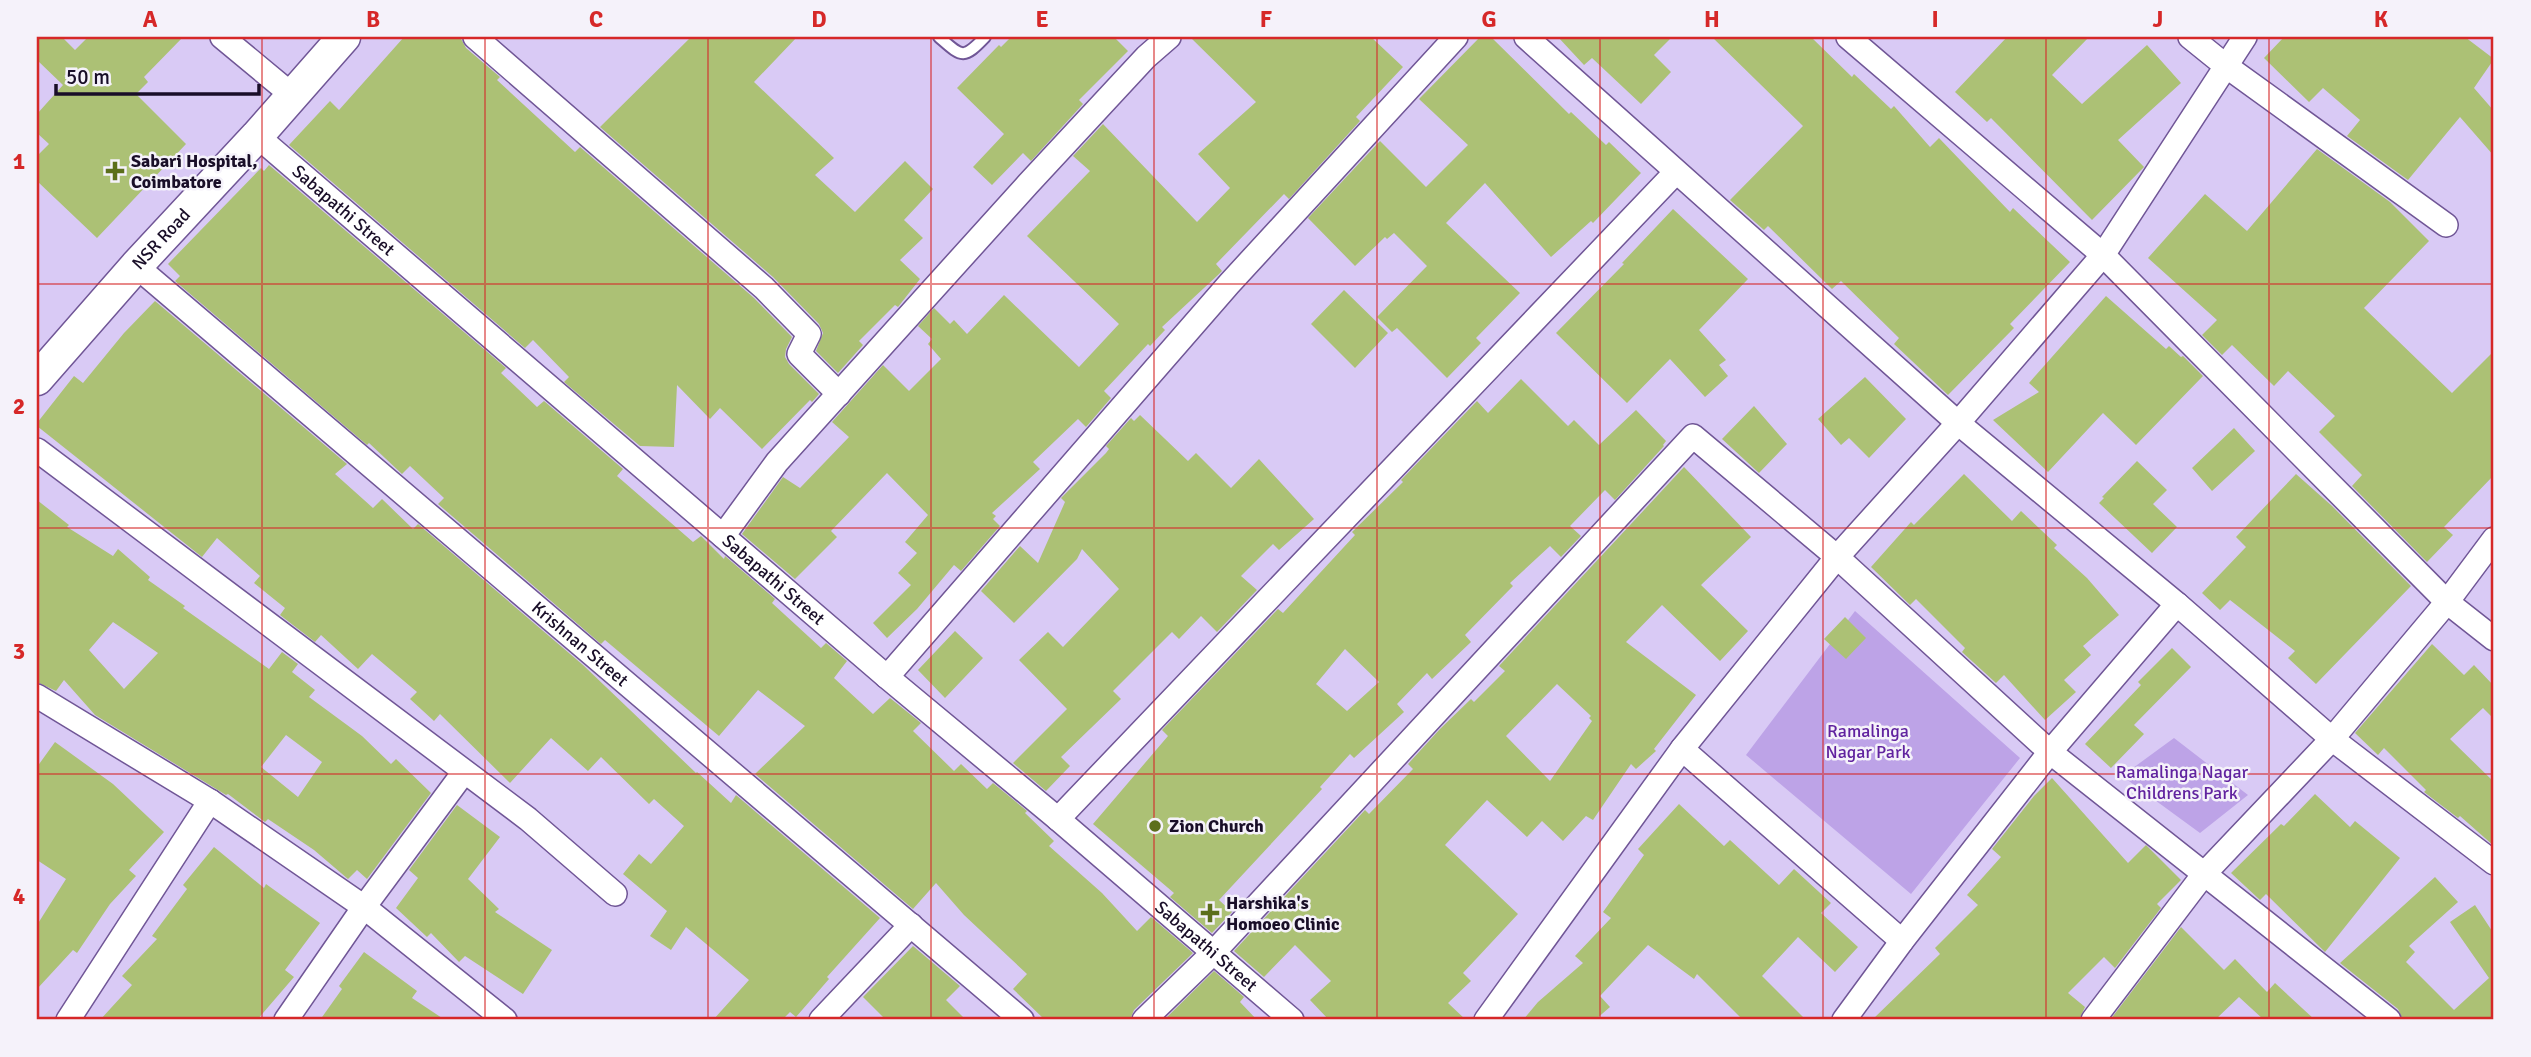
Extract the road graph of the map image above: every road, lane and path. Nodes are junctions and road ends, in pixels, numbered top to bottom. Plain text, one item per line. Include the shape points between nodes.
1 (222, 37) edge
2 (344, 37) edge
3 (475, 37) edge
4 (939, 37) edge
5 (985, 37) edge
6 (1169, 37) edge
7 (1456, 37) edge
8 (1526, 37) edge
9 (1848, 37) edge
10 (2190, 37) edge
11 (2245, 37) edge
12 (2226, 66) junction
13 (292, 95) junction
14 (257, 136) junction
15 (1676, 172) junction
16 (2446, 225) dead end
17 (2103, 255) junction
18 (136, 266) junction
19 (37, 379) edge
20 (839, 394) junction
21 (1958, 423) junction
22 (37, 450) edge
23 (723, 536) junction
24 (2494, 539) edge
25 (1837, 557) junction
26 (2447, 602) junction
27 (2177, 604) junction
28 (2494, 639) edge
29 (887, 677) junction
30 (37, 696) edge
31 (2332, 739) junction
32 (1682, 748) junction
33 (2050, 752) junction
34 (464, 772) junction
35 (210, 801) junction
36 (1058, 819) junction
37 (2494, 863) edge
38 (2204, 874) junction
39 (615, 894) dead end
40 (364, 907) junction
41 (911, 925) junction
42 (1902, 941) junction
43 (1213, 953) junction
44 (499, 1018) edge
45 (68, 1020) edge
46 (286, 1020) edge
47 (821, 1020) edge
48 (1022, 1020) edge
49 (1144, 1020) edge
50 (1292, 1020) edge
51 (1486, 1020) edge
52 (1844, 1020) edge
53 (2093, 1020) edge
54 (2389, 1020) edge

1 - 13 street
2 - 13 main road, NSR Road
3 - 20 street via 764,288 809,334 799,354
4 - 5 lane via 964,55
6 - 20 street via 1028,184
7 - 29 street via 1229,284
8 - 15 street
9 - 17 street
10 - 12 street
11 - 12 street
12 - 16 street
12 - 17 street
13 - 14 main road, NSR Road
14 - 18 main road, NSR Road
14 - 23 street, Sabapathi Street
15 - 21 street
15 - 36 street
17 - 21 street
17 - 26 street
18 - 19 main road, NSR Road
18 - 41 street, Krishnan Street
20 - 23 street via 777,462
21 - 25 street
21 - 27 street
22 - 34 street
23 - 29 street, Sabapathi Street
24 - 26 street
25 - 32 street
25 - 33 street
25 - 43 street via 1693,436
26 - 28 street
26 - 31 street
27 - 31 street
27 - 33 street
29 - 36 street, Sabapathi Street
30 - 35 street
31 - 37 street
31 - 38 street
32 - 42 street
32 - 51 street
33 - 38 street
33 - 42 street
34 - 39 street via 528,819
34 - 40 street
35 - 40 street
35 - 45 street
36 - 43 street, Sabapathi Street
38 - 53 street
38 - 54 street
40 - 44 street
40 - 46 street
41 - 47 street
41 - 48 street, Krishnan Street
42 - 52 street
43 - 49 street
43 - 50 street, Sabapathi Street

